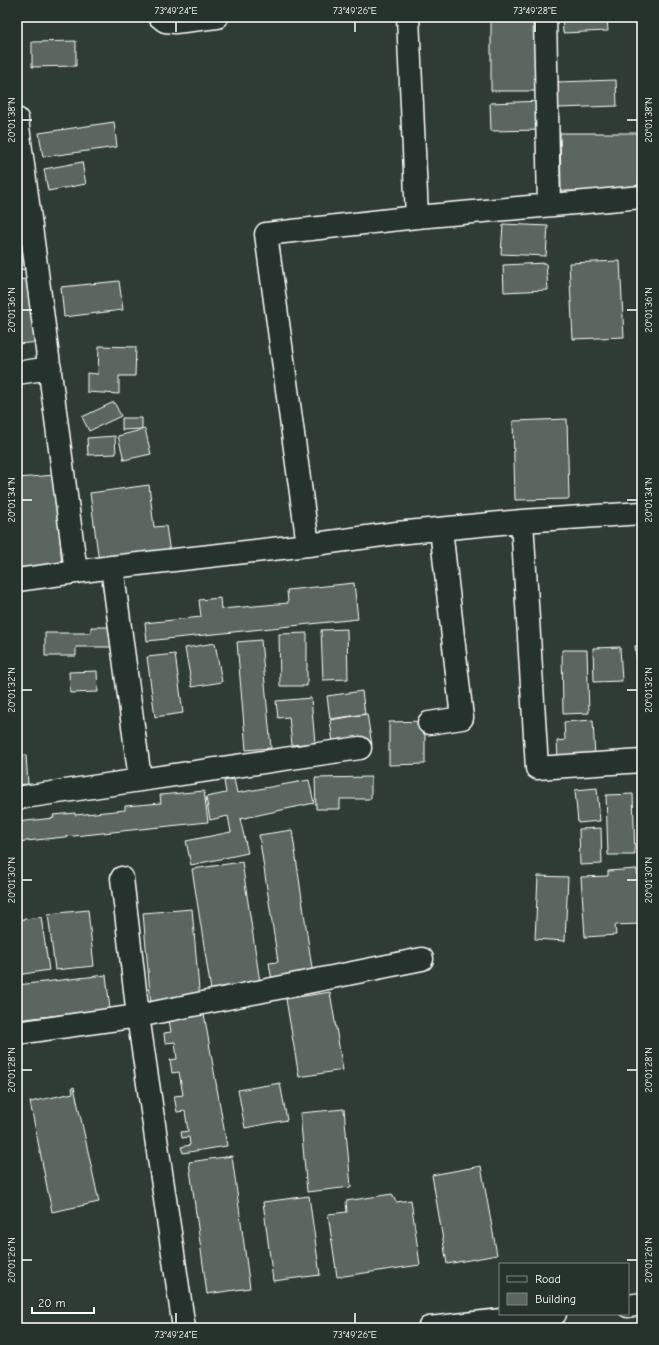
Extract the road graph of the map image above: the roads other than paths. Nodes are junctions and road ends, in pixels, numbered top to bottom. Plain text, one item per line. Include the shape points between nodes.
1 (160, 17) edge
2 (217, 17) edge
3 (408, 17) edge
4 (545, 17) edge
5 (17, 119) edge
6 (21, 181) edge
7 (642, 197) edge
8 (549, 205) junction
9 (417, 217) junction
10 (50, 368) junction
11 (17, 373) edge
12 (642, 513) edge
13 (522, 521) junction
14 (441, 528) junction
15 (308, 545) junction
16 (112, 567) junction
17 (76, 572) junction
18 (17, 580) edge
19 (429, 723) dead end
20 (360, 748) dead end
21 (642, 761) edge
22 (140, 779) junction
23 (17, 798) edge
24 (122, 878) dead end
25 (422, 959) dead end
26 (138, 1016) junction
27 (17, 1034) edge
28 (642, 1304) edge
29 (629, 1306) edge
30 (549, 1315) edge
31 (470, 1326) edge
32 (184, 1328) edge
33 (428, 1328) edge

1 - 2 street via 165,21 175,22
3 - 9 street
4 - 8 street
5 - 6 street
6 - 10 street
7 - 8 street
8 - 9 street
9 - 15 street via 266,234
10 - 11 street
10 - 17 street
12 - 13 street
13 - 14 street
13 - 21 street via 537,768
14 - 15 street
14 - 19 street via 462,718
15 - 16 street
16 - 17 street
16 - 22 street
17 - 18 street
20 - 22 street
22 - 23 street
24 - 26 street
25 - 26 street
26 - 27 street
26 - 32 street
28 - 29 street
30 - 31 street
31 - 33 street

